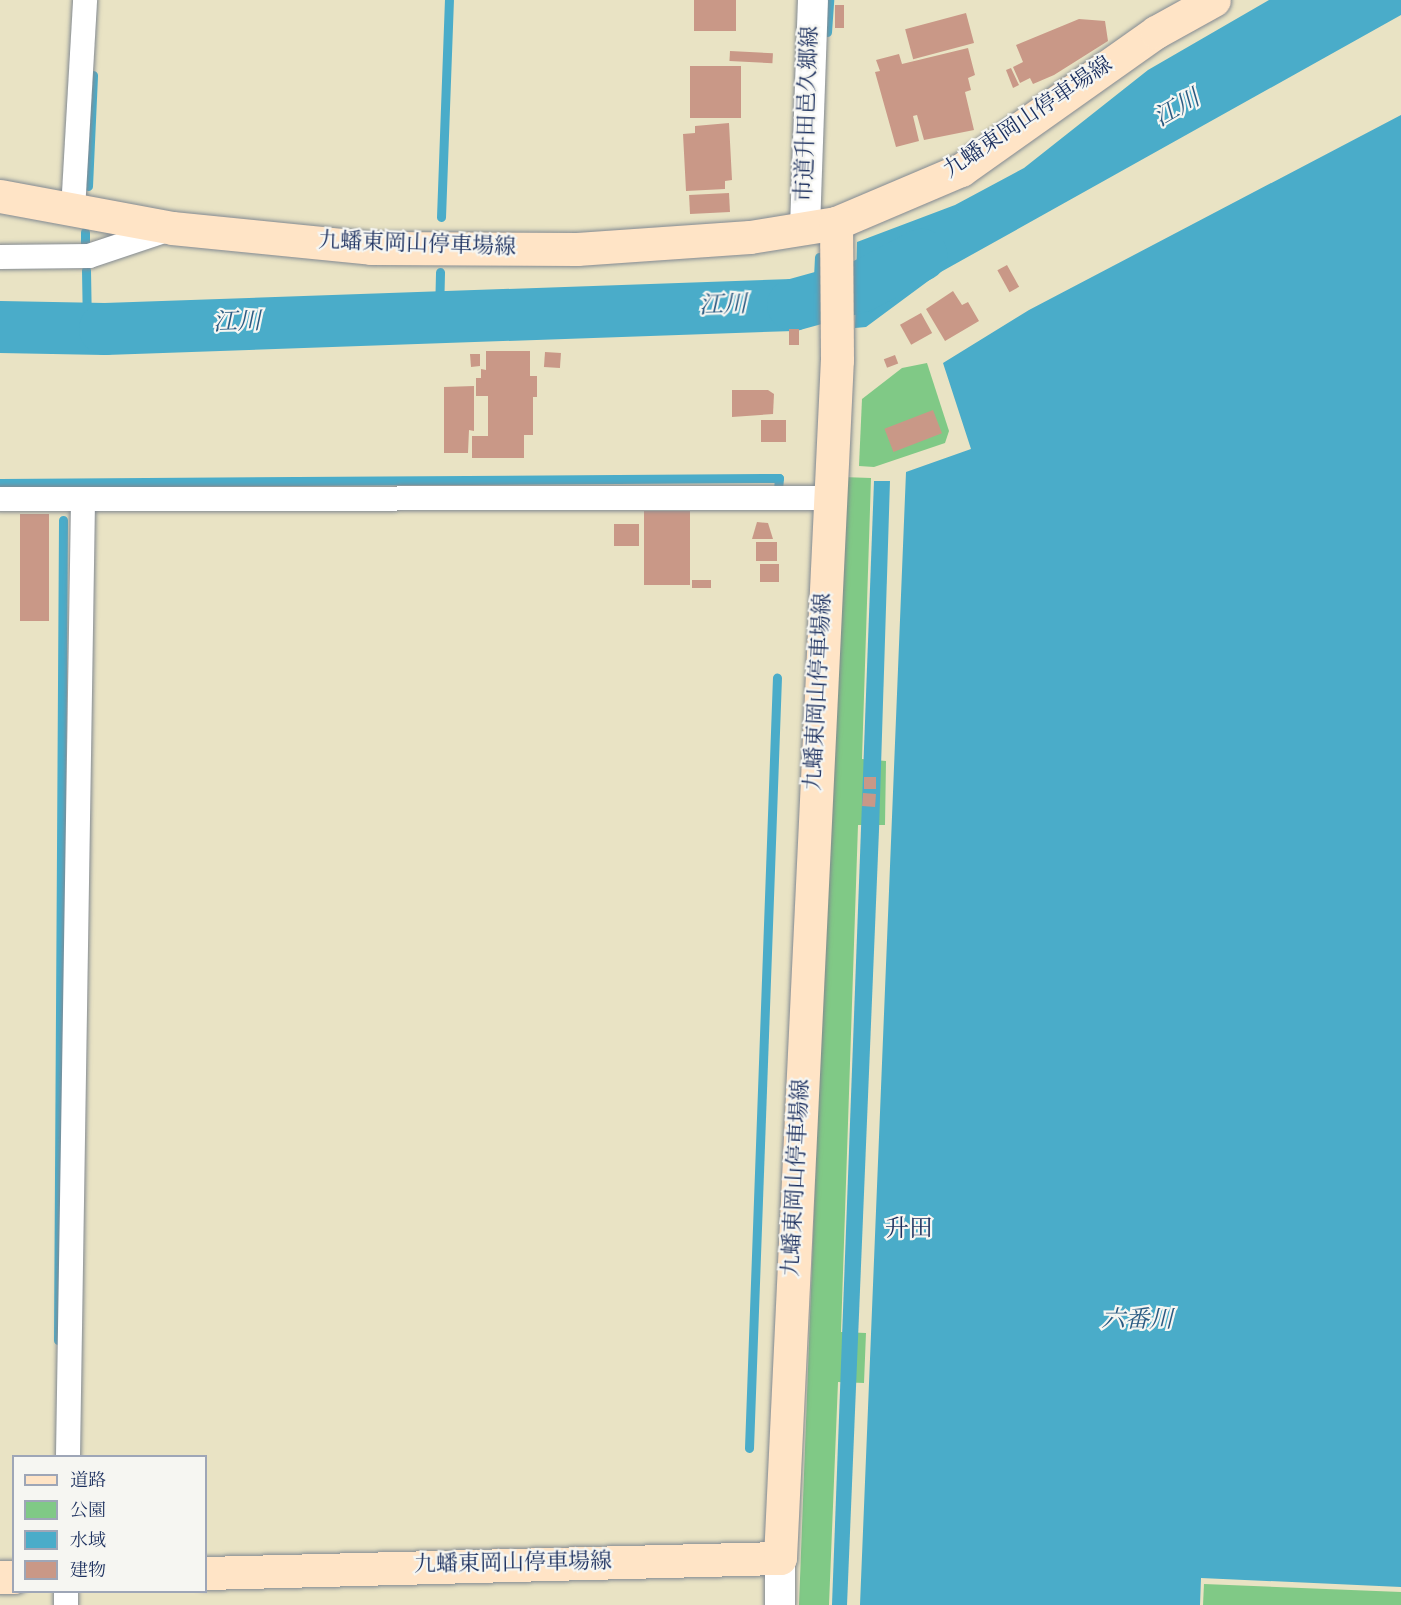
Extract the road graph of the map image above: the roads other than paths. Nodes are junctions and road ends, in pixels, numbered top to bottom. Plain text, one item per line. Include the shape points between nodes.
1 (85, 0) edge
2 (813, 0) edge
3 (1214, 0) edge
4 (0, 196) edge
5 (73, 210) junction
6 (172, 228) junction
7 (826, 234) junction
8 (0, 257) edge
9 (829, 498) junction
10 (0, 499) edge
11 (83, 499) junction
12 (68, 1455) edge
13 (780, 1558) junction
14 (207, 1572) edge
15 (780, 1605) edge

1 - 5 street
2 - 7 street, 市道升田邑久郷線
3 - 7 main road, 九蟠東岡山停車場線 via 1156,32 961,170
4 - 5 main road, 九蟠東岡山停車場線
5 - 6 main road, 九蟠東岡山停車場線
6 - 7 main road, 九蟠東岡山停車場線 via 371,248 477,251 667,245
6 - 8 street via 88,256
7 - 9 main road, 九蟠東岡山停車場線 via 837,334
9 - 11 street
9 - 13 main road, 九蟠東岡山停車場線
10 - 11 street
11 - 12 street
13 - 14 main road, 九蟠東岡山停車場線
13 - 15 street

